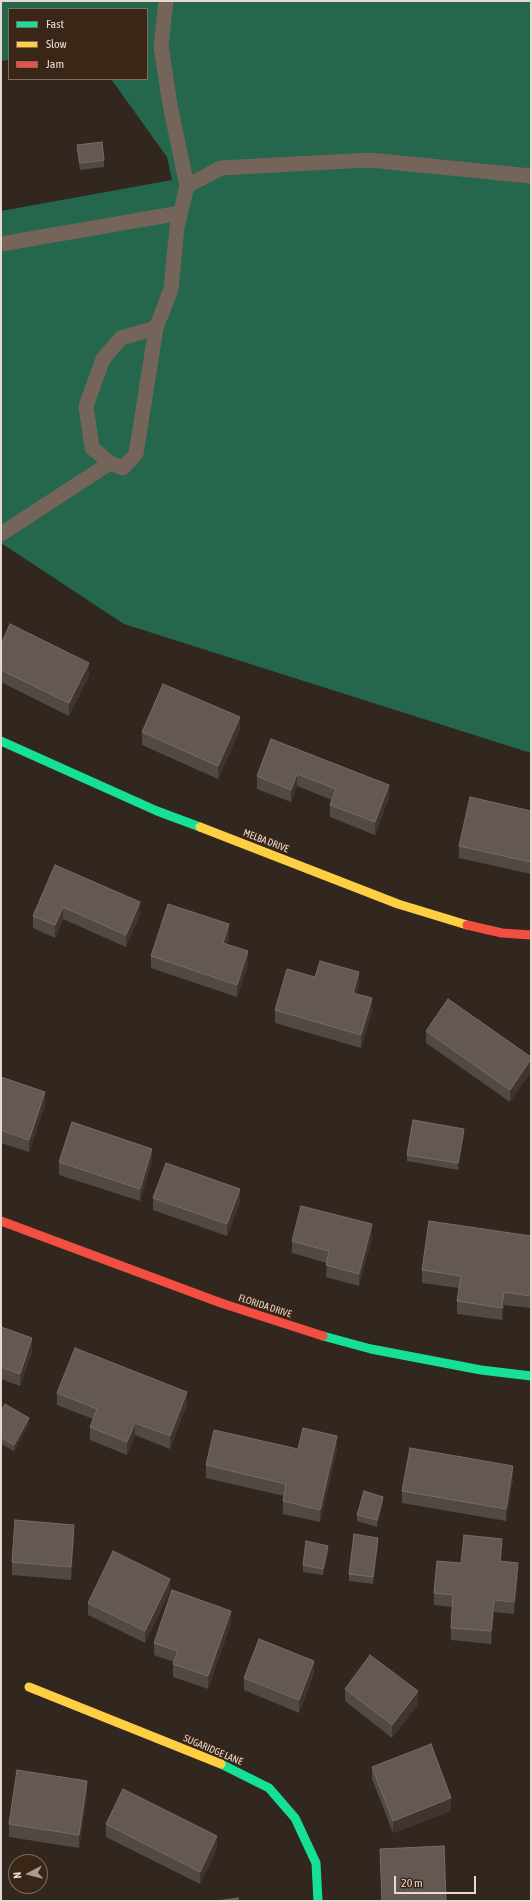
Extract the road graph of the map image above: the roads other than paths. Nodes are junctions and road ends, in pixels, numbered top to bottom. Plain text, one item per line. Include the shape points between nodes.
1 (166, 1) edge
2 (531, 176) edge
3 (187, 186) junction
4 (180, 213) junction
5 (1, 244) edge
6 (156, 328) junction
7 (110, 463) junction
8 (1, 534) edge
9 (1, 741) edge
10 (531, 935) edge
11 (1, 1221) edge
12 (531, 1376) edge
13 (29, 1688) dead end
14 (318, 1901) edge

1 - 3 lane via 161,46
2 - 3 lane via 369,160 221,168
3 - 4 lane
4 - 5 lane
4 - 6 lane via 171,290
6 - 7 lane via 136,454 124,468
6 - 7 lane via 121,338 103,359 86,406 92,448
7 - 8 lane
9 - 10 street, MELBA DRIVE via 156,811 398,904 466,925 502,933
11 - 12 street, FLORIDA DRIVE via 214,1300 317,1334 371,1349 481,1370
13 - 14 street, SUGARIDGE LANE via 226,1766 269,1788 295,1818 316,1863

